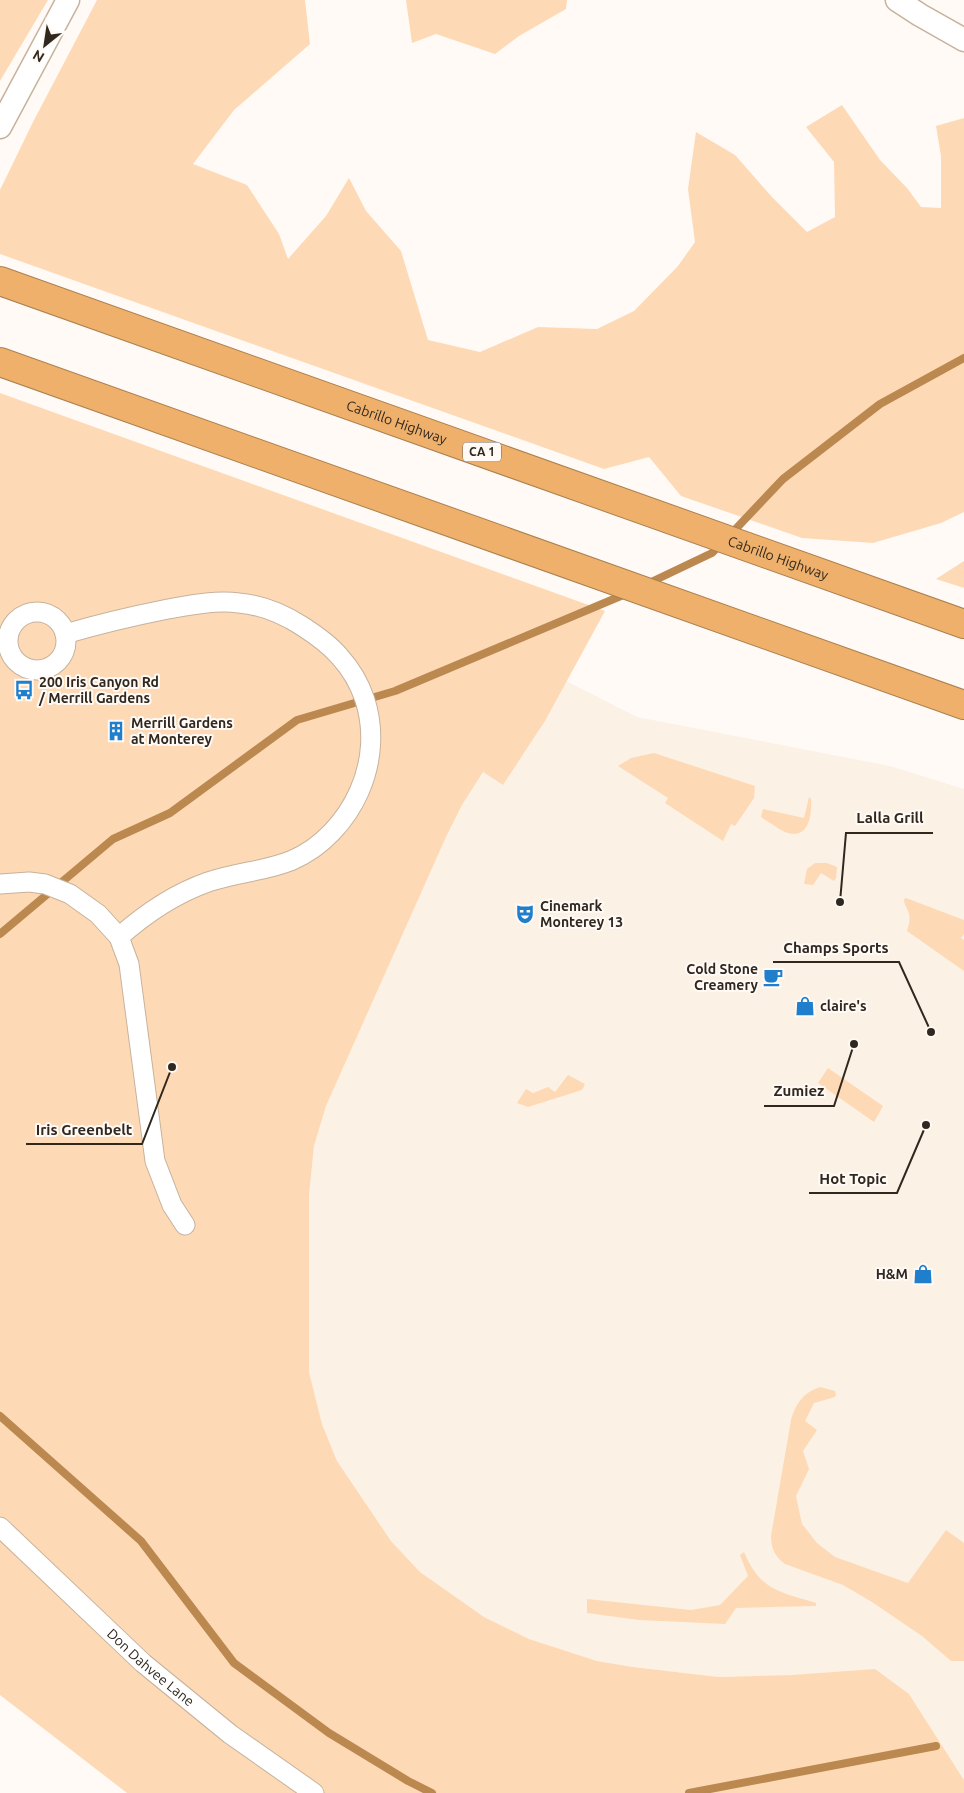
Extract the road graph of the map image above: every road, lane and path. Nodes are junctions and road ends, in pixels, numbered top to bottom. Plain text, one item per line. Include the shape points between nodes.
1 (68, 0) edge
2 (897, 0) edge
3 (964, 40) edge
4 (0, 127) edge
5 (0, 281) edge
6 (0, 362) edge
7 (964, 624) edge
8 (65, 634) dead end
9 (964, 705) edge
10 (0, 884) edge
11 (119, 937) junction
12 (185, 1224) dead end
13 (0, 1527) edge
14 (314, 1793) edge

1 - 4 street
2 - 3 street
5 - 7 highway, Cabrillo Highway / CA 1
6 - 9 highway
8 - 11 street via 204,603 231,602 260,607 295,622 329,645 353,675 368,710 371,750 362,788 344,818 319,844 306,854 276,867 209,882 169,899
10 - 11 street via 30,882 58,888 85,903
11 - 12 street via 130,964 155,1161 172,1205
13 - 14 street, Don Dahvee Lane via 143,1663 230,1734

